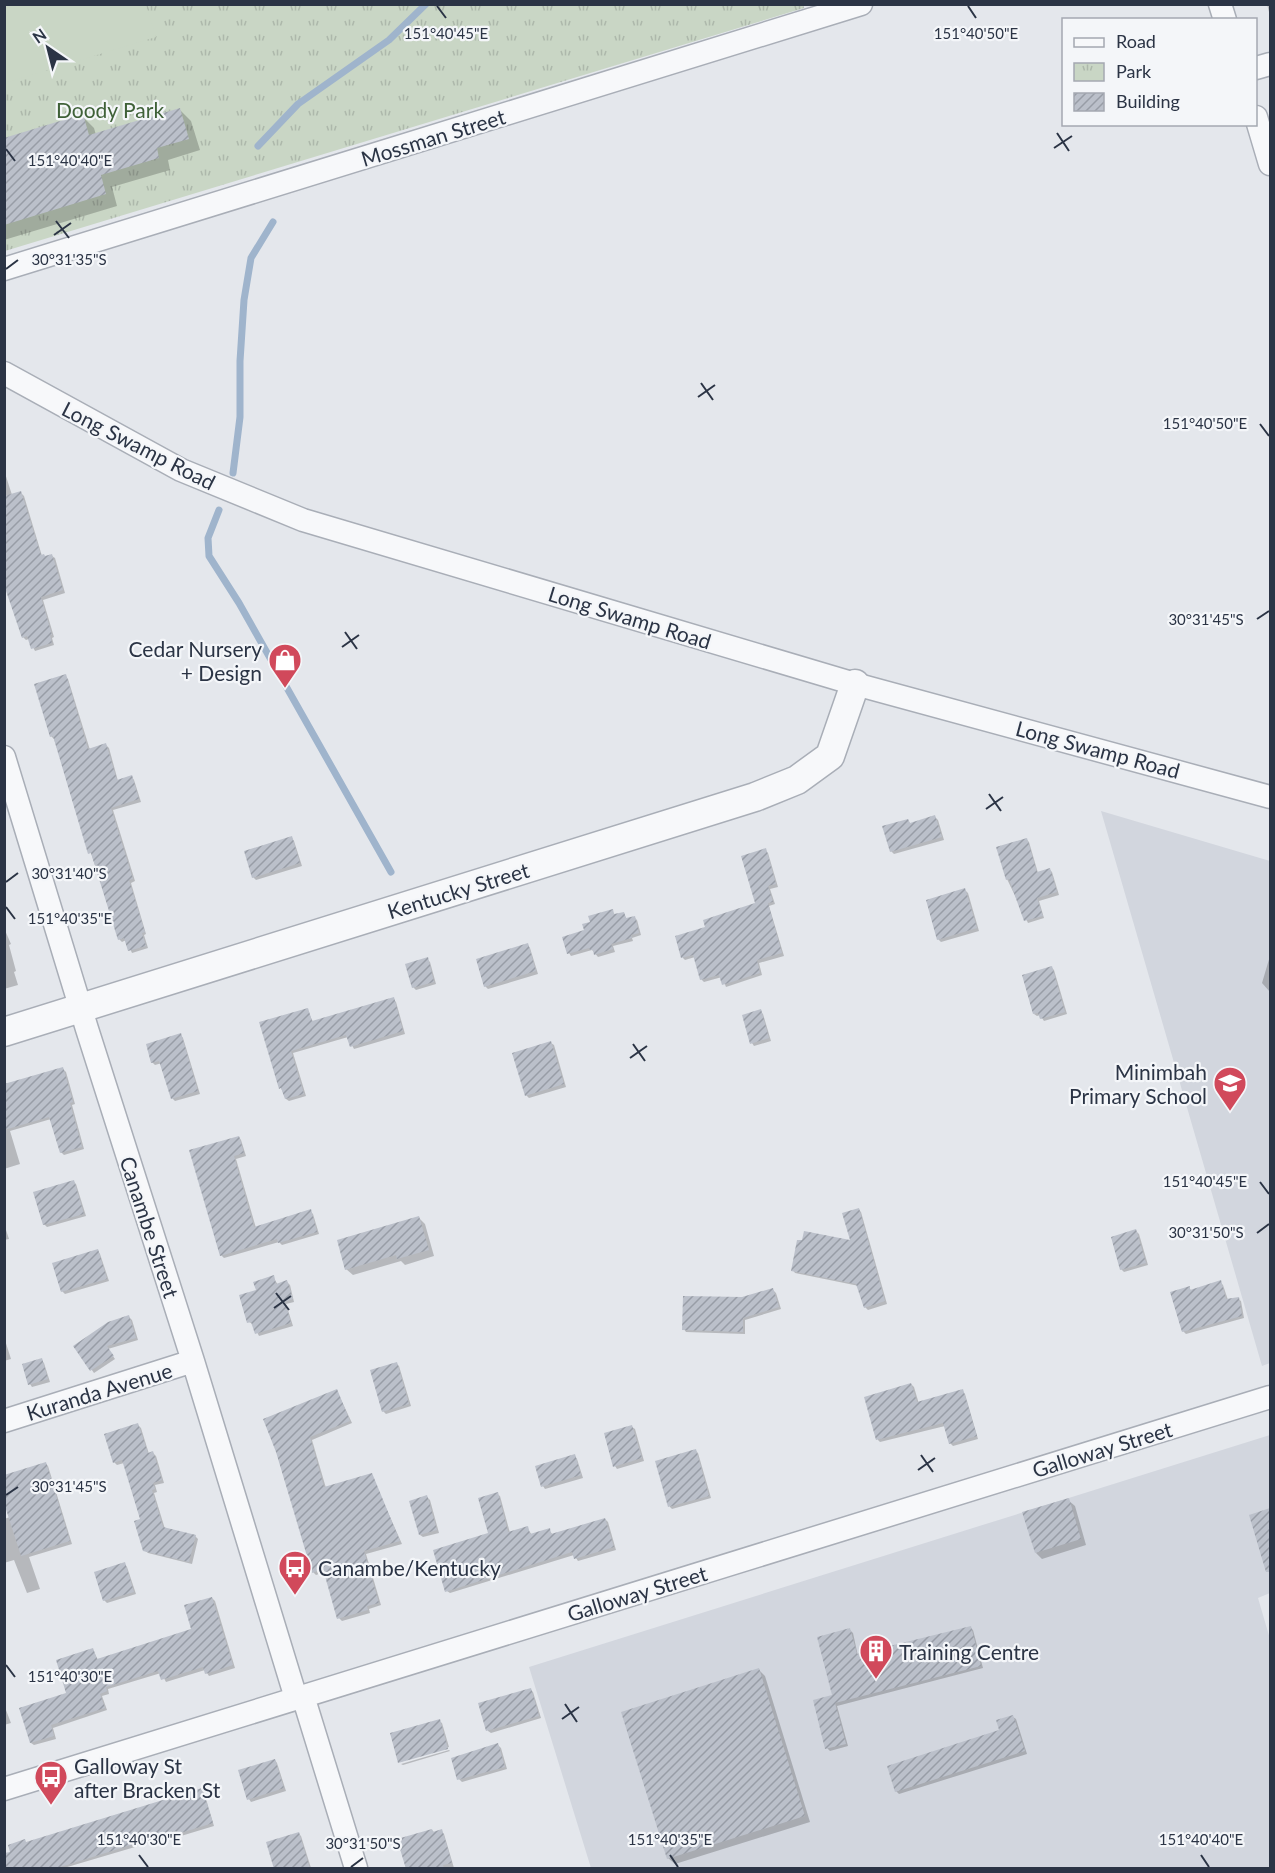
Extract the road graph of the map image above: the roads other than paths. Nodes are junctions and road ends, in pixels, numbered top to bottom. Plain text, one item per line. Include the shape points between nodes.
1 (861, 4) edge
2 (1257, 120) edge
3 (1270, 164) edge
4 (4, 269) edge
5 (7, 376) edge
6 (855, 684) junction
7 (4, 757) edge
8 (1270, 797) edge
9 (81, 1008) junction
10 (4, 1032) edge
11 (193, 1361) junction
12 (1270, 1397) edge
13 (4, 1421) edge
14 (300, 1697) junction
15 (4, 1789) edge
16 (356, 1869) edge

1 - 4 street, Mossman Street
2 - 3 street
5 - 6 street, Long Swamp Road via 181,470 303,519
6 - 8 street, Long Swamp Road
6 - 9 street, Kentucky Street via 830,756 798,780 755,797
7 - 9 street, Canambe Street
9 - 10 street, Kentucky Street
9 - 11 street, Canambe Street
11 - 13 street, Kuranda Avenue
11 - 14 street, Canambe Street
12 - 14 street, Galloway Street
14 - 15 street, Galloway Street
14 - 16 street, Canambe Street

